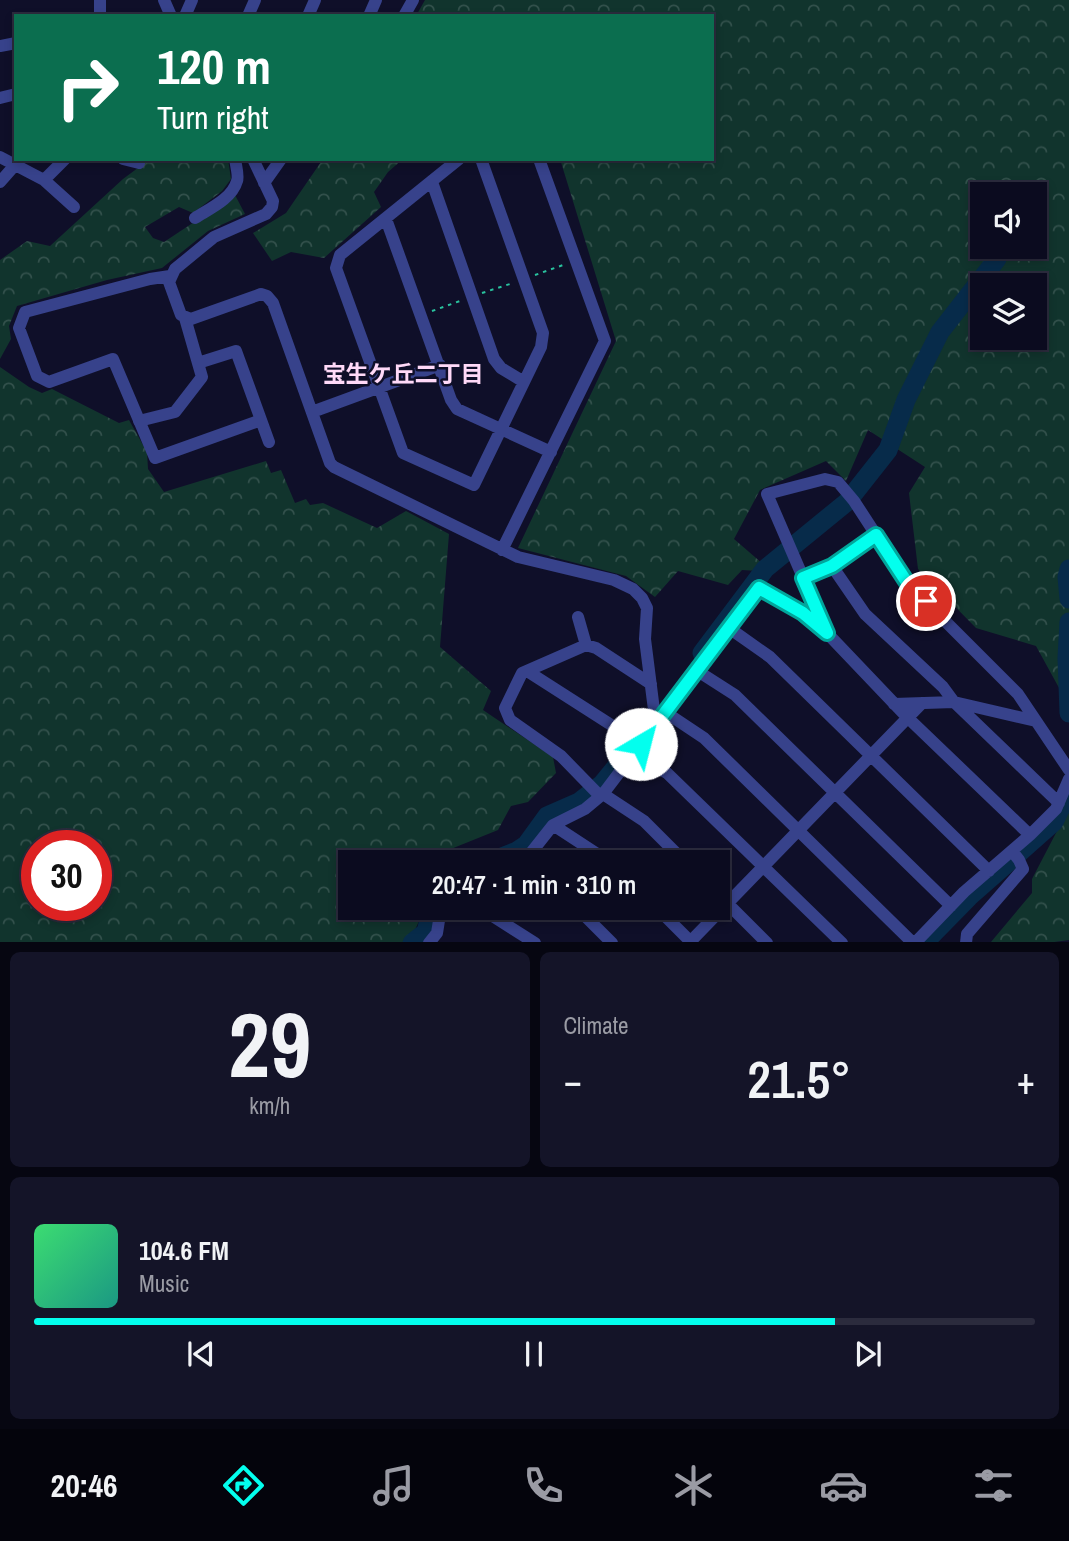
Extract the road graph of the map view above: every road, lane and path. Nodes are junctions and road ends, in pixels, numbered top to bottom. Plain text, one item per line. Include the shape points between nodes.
1 (0, 157) edge
2 (63, 161) edge
3 (131, 161) edge
4 (236, 161) edge
5 (254, 161) edge
6 (280, 161) edge
7 (457, 161) edge
8 (482, 161) edge
9 (540, 161) edge
10 (139, 163) dead end
11 (15, 165) junction
12 (44, 180) junction
13 (432, 182) junction
14 (0, 183) edge
15 (264, 183) junction
16 (74, 207) dead end
17 (195, 218) dead end
18 (386, 219) junction
19 (576, 261) junction
20 (170, 276) junction
21 (524, 279) junction
22 (472, 297) junction
23 (421, 314) junction
24 (185, 318) junction
25 (198, 362) junction
26 (440, 365) junction
27 (524, 383) junction
28 (379, 387) junction
29 (312, 412) junction
30 (261, 420) junction
31 (139, 421) junction
32 (502, 429) junction
33 (269, 442) dead end
34 (551, 452) junction
35 (876, 535) junction
36 (502, 550) junction
37 (832, 566) junction
38 (803, 578) junction
39 (578, 617) dead end
40 (729, 628) junction
41 (827, 633) junction
42 (586, 645) junction
43 (527, 670) junction
44 (696, 670) junction
45 (651, 684) junction
46 (954, 702) junction
47 (922, 703) junction
48 (894, 704) junction
49 (663, 715) junction
50 (907, 717) junction
51 (1036, 721) junction
52 (638, 748) junction
53 (871, 754) junction
54 (1069, 770) edge
55 (1069, 779) edge
56 (598, 792) junction
57 (835, 792) junction
58 (1059, 803) junction
59 (553, 825) junction
60 (798, 830) junction
61 (1030, 835) junction
62 (533, 850) edge
63 (591, 850) edge
64 (673, 850) edge
65 (1014, 854) junction
66 (763, 866) junction
67 (989, 871) junction
68 (730, 893) edge
69 (951, 906) junction
70 (730, 907) edge
71 (439, 920) edge
72 (499, 920) edge
73 (589, 920) edge
74 (669, 920) edge
75 (706, 920) edge
76 (437, 939) edge
77 (532, 942) edge
78 (611, 942) edge
79 (690, 942) edge
80 (766, 942) edge
81 (841, 942) edge
82 (913, 942) edge
83 (915, 942) edge
84 (966, 942) edge

1 - 11 street
2 - 12 street
3 - 10 street
4 - 17 street via 238,180 230,192
5 - 15 street
6 - 15 street
7 - 13 street
8 - 21 street
9 - 19 street
11 - 12 street
11 - 14 street
12 - 16 street
13 - 18 street
13 - 22 street
15 - 20 street via 273,201 266,214 214,237
18 - 23 street
18 - 28 street via 340,255 336,268
19 - 21 path
19 - 34 street via 605,341
20 - 24 street
20 - 31 street via 25,312 19,328 37,376 49,382 113,359
21 - 22 path
21 - 27 street via 543,333
22 - 23 path
22 - 27 street via 494,359
23 - 26 street
24 - 25 street
24 - 29 street via 267,296
25 - 30 street via 236,351
25 - 31 street via 202,377 175,412
26 - 28 street
26 - 32 street via 457,409
27 - 32 street
28 - 29 street
28 - 32 street via 403,453 474,485
29 - 36 street via 334,467
30 - 31 street via 155,458
30 - 33 street
32 - 34 street
34 - 36 street
35 - 37 street
35 - 38 street via 838,482 825,480 767,494
35 - 51 street via 908,584 1003,677
36 - 45 street via 633,589 648,608 645,639
37 - 38 street
37 - 46 street via 865,614
38 - 41 street
39 - 42 street
40 - 41 street via 759,588
40 - 44 street
40 - 53 street via 771,657
41 - 48 street
42 - 43 street
42 - 45 street
43 - 52 street
43 - 56 street via 505,708 510,720 561,756
44 - 49 street
44 - 57 street via 735,695
45 - 49 street via 654,710
46 - 47 street
46 - 51 street
46 - 58 street
47 - 48 street
47 - 50 street
48 - 50 street
49 - 52 street
49 - 60 street via 704,738
50 - 53 street
50 - 61 street
51 - 54 street
52 - 56 street
52 - 66 street
53 - 57 street
53 - 67 street
55 - 58 street
56 - 59 street via 585,809
56 - 64 street via 644,821
57 - 60 street
57 - 69 street
58 - 61 street
59 - 62 street
59 - 63 street
60 - 66 street
60 - 82 street
61 - 65 street
65 - 67 street
65 - 84 street via 1023,869 967,934
66 - 68 street
66 - 81 street
67 - 69 street
69 - 83 street
70 - 80 street
71 - 76 street
72 - 77 street
73 - 78 street
74 - 79 street
75 - 79 street

